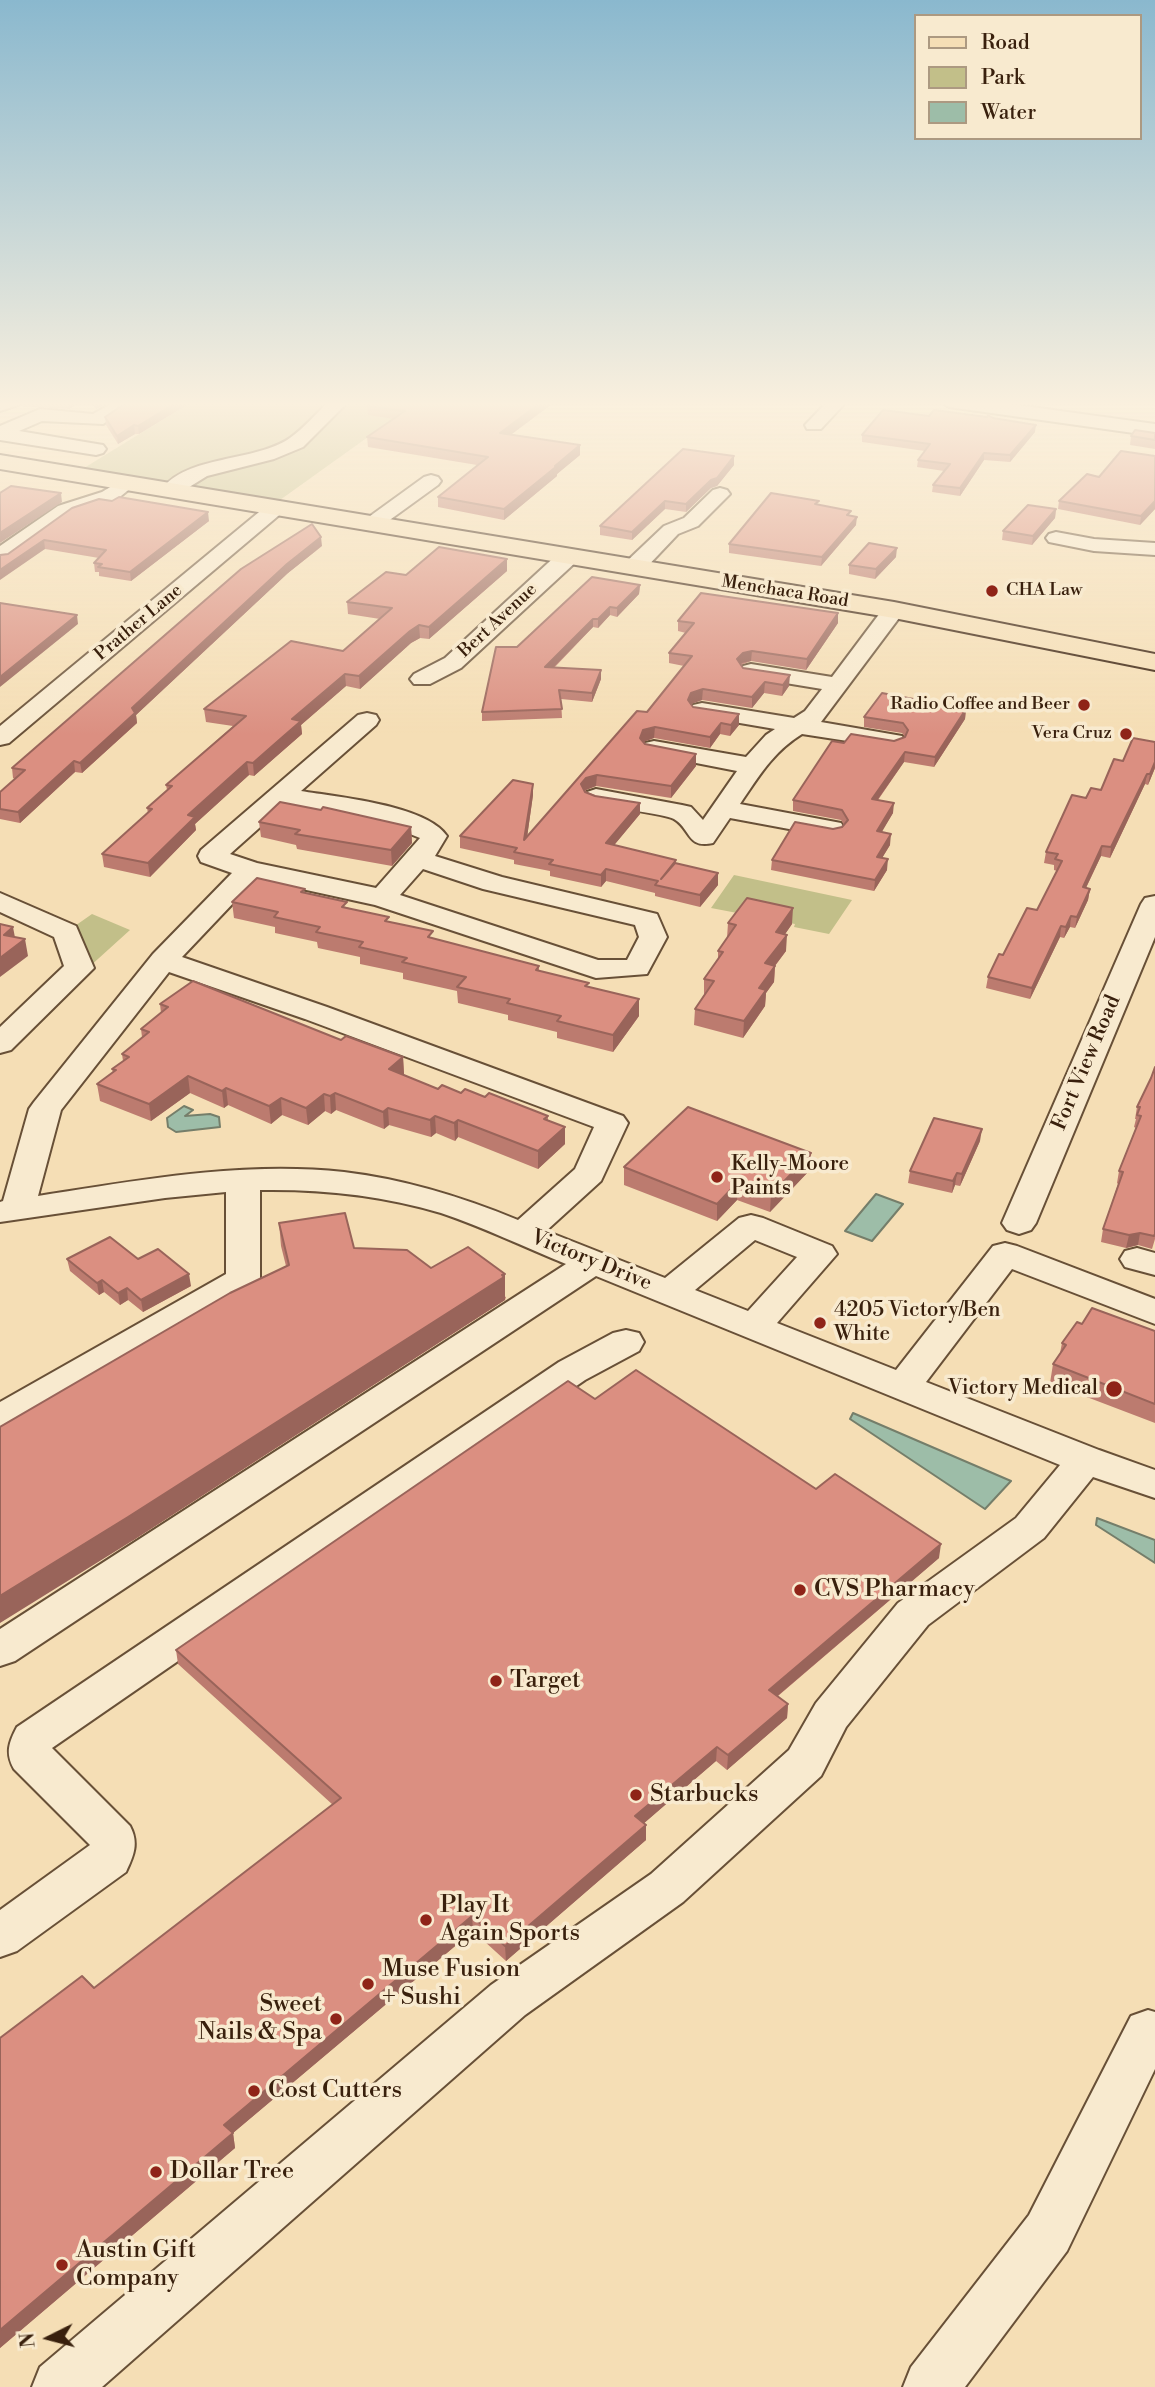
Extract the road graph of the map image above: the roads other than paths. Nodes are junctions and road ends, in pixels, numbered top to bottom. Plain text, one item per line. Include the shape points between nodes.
1 (62, 512) edge
2 (271, 512) edge
3 (309, 512) edge
4 (388, 512) edge
5 (701, 512) edge
6 (373, 523) junction
7 (1056, 538) dead end
8 (1155, 549) edge
9 (0, 556) edge
10 (569, 556) junction
11 (634, 567) junction
12 (894, 610) junction
13 (1155, 662) edge
14 (751, 671) edge
15 (422, 679) dead end
16 (839, 685) junction
17 (702, 710) edge
18 (367, 720) dead end
19 (798, 726) junction
20 (0, 738) edge
21 (893, 741) edge
22 (654, 748) edge
23 (753, 766) junction
24 (279, 795) junction
25 (596, 797) edge
26 (723, 809) junction
27 (832, 829) edge
28 (418, 859) junction
29 (250, 870) junction
30 (382, 898) junction
31 (0, 901) edge
32 (1155, 904) edge
33 (163, 960) junction
34 (0, 1044) edge
35 (243, 1180) junction
36 (9, 1211) edge
37 (1019, 1223) dead end
38 (522, 1234) junction
39 (593, 1262) junction
40 (669, 1293) junction
41 (1155, 1312) edge
42 (753, 1327) junction
43 (626, 1342) dead end
44 (902, 1388) junction
45 (0, 1419) edge
46 (1085, 1461) junction
47 (1155, 1484) edge
48 (0, 1650) edge
49 (0, 1937) edge
50 (1153, 2024) edge
51 (60, 2387) edge
52 (931, 2387) edge

1 - 9 street
2 - 20 street, Prather Lane
3 - 6 main road, Menchaca Road
4 - 6 street
5 - 11 street via 671,530
6 - 10 main road, Menchaca Road
7 - 8 street
10 - 11 main road, Menchaca Road
10 - 15 street, Bert Avenue via 453,663
11 - 12 main road, Menchaca Road
12 - 13 main road, Menchaca Road
12 - 16 street
14 - 16 street
16 - 19 street via 814,716
17 - 19 street
18 - 24 street
19 - 21 street
19 - 23 street via 775,740
22 - 23 street
23 - 26 street
24 - 28 street via 418,824 434,836
24 - 29 street via 211,856
25 - 26 street via 682,813 704,837
26 - 27 street
28 - 30 street
28 - 30 street via 506,887 647,919 653,937 637,968 596,969
29 - 30 street
29 - 33 street
31 - 34 street via 66,932 79,968
32 - 37 street, Fort View Road
33 - 36 street via 45,1109
33 - 38 lane via 612,1123 589,1174
35 - 36 street, Victory Drive
35 - 38 street, Victory Drive via 331,1181 377,1187 456,1208
35 - 45 street via 243,1279
38 - 39 street, Victory Drive
39 - 40 street, Victory Drive
39 - 48 street
40 - 42 street, Victory Drive
40 - 42 street via 751,1226 820,1254
41 - 44 street via 1005,1254
42 - 44 street, Victory Drive
43 - 49 street via 572,1371 32,1740 29,1756 114,1839 110,1858
44 - 46 street, Victory Drive
46 - 47 street, Victory Drive
46 - 51 street via 1030,1528 913,1614 831,1715 806,1763 667,1888 508,2000
50 - 52 street via 1048,2233

